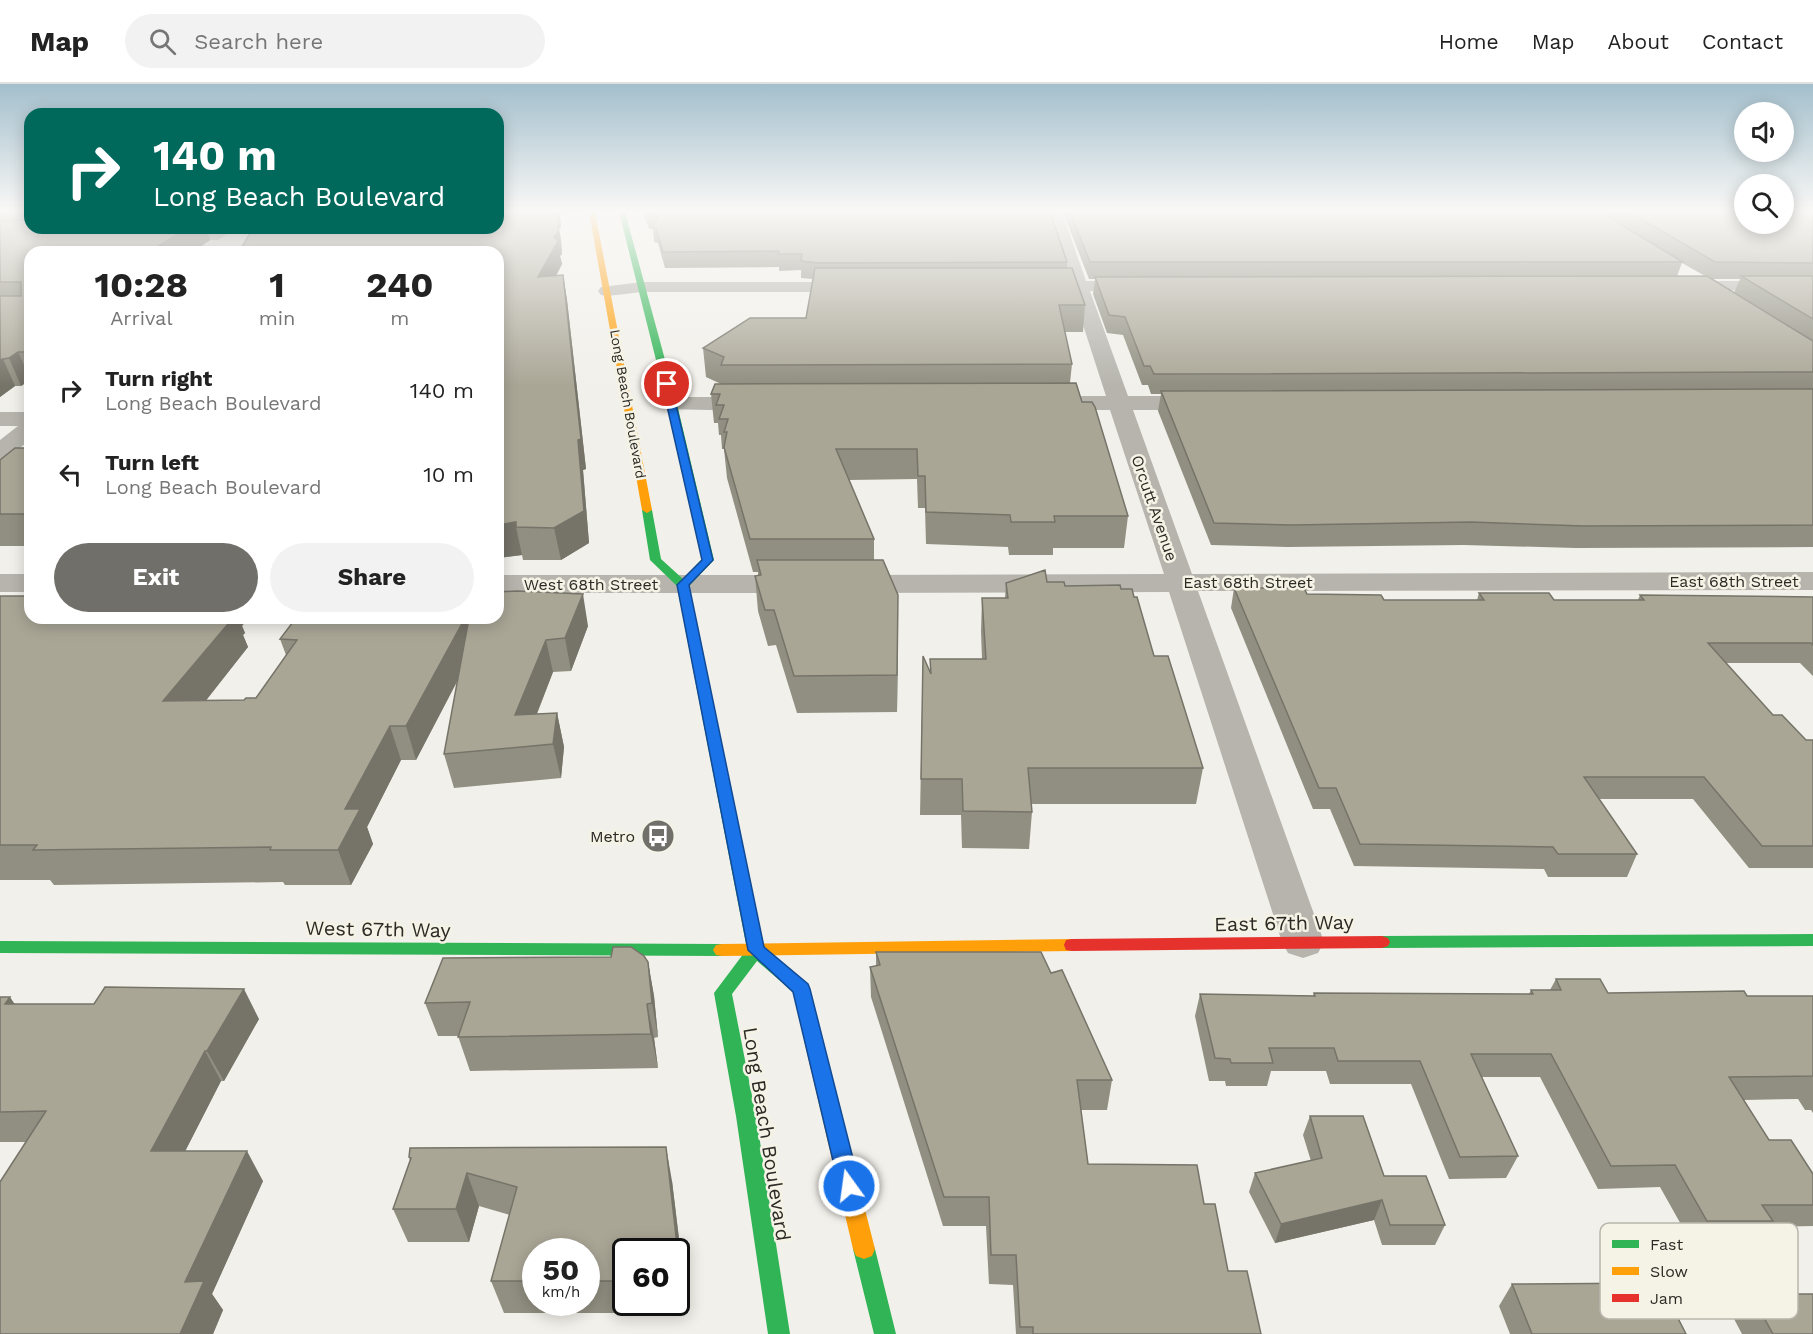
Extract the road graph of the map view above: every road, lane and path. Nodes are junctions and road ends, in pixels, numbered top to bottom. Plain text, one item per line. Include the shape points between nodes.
1 (603, 270) edge
2 (638, 270) edge
3 (1074, 270) edge
4 (1678, 270) edge
5 (1022, 286) edge
6 (1079, 286) junction
7 (1162, 286) edge
8 (1658, 286) edge
9 (1705, 286) junction
10 (1813, 286) edge
11 (642, 287) junction
12 (871, 287) edge
13 (607, 291) junction
14 (1734, 304) edge
15 (1227, 402) edge
16 (1025, 403) edge
17 (1119, 403) junction
18 (672, 404) junction
19 (778, 404) edge
20 (0, 419) edge
21 (24, 419) edge
22 (24, 433) edge
23 (0, 452) edge
24 (1813, 581) edge
25 (1180, 582) junction
26 (0, 583) edge
27 (24, 583) edge
28 (504, 584) edge
29 (683, 585) junction
30 (1813, 940) edge
31 (1303, 942) junction
32 (0, 947) edge
33 (756, 950) junction
34 (779, 1334) edge
35 (885, 1334) edge

1 - 13 main road, Long Beach Boulevard
2 - 11 main road
3 - 6 street, Orcutt Avenue
4 - 9 street
5 - 6 street
6 - 7 street
6 - 17 street, Orcutt Avenue
8 - 9 street
9 - 10 street
9 - 14 street
11 - 12 street
11 - 13 street
11 - 18 main road
13 - 29 main road, Long Beach Boulevard via 656,560
15 - 17 street
16 - 17 street
17 - 25 street, Orcutt Avenue
18 - 19 street
18 - 29 main road via 708,560
20 - 21 street
22 - 23 street
24 - 25 street, East 68th Street
25 - 29 street, East 68th Street
25 - 31 street, Orcutt Avenue
26 - 27 street
28 - 29 street, West 68th Street
29 - 33 main road
30 - 31 main road, East 67th Way
31 - 33 main road, East 67th Way
32 - 33 main road, West 67th Way
33 - 34 main road, Long Beach Boulevard via 723,993
33 - 35 main road via 801,989

